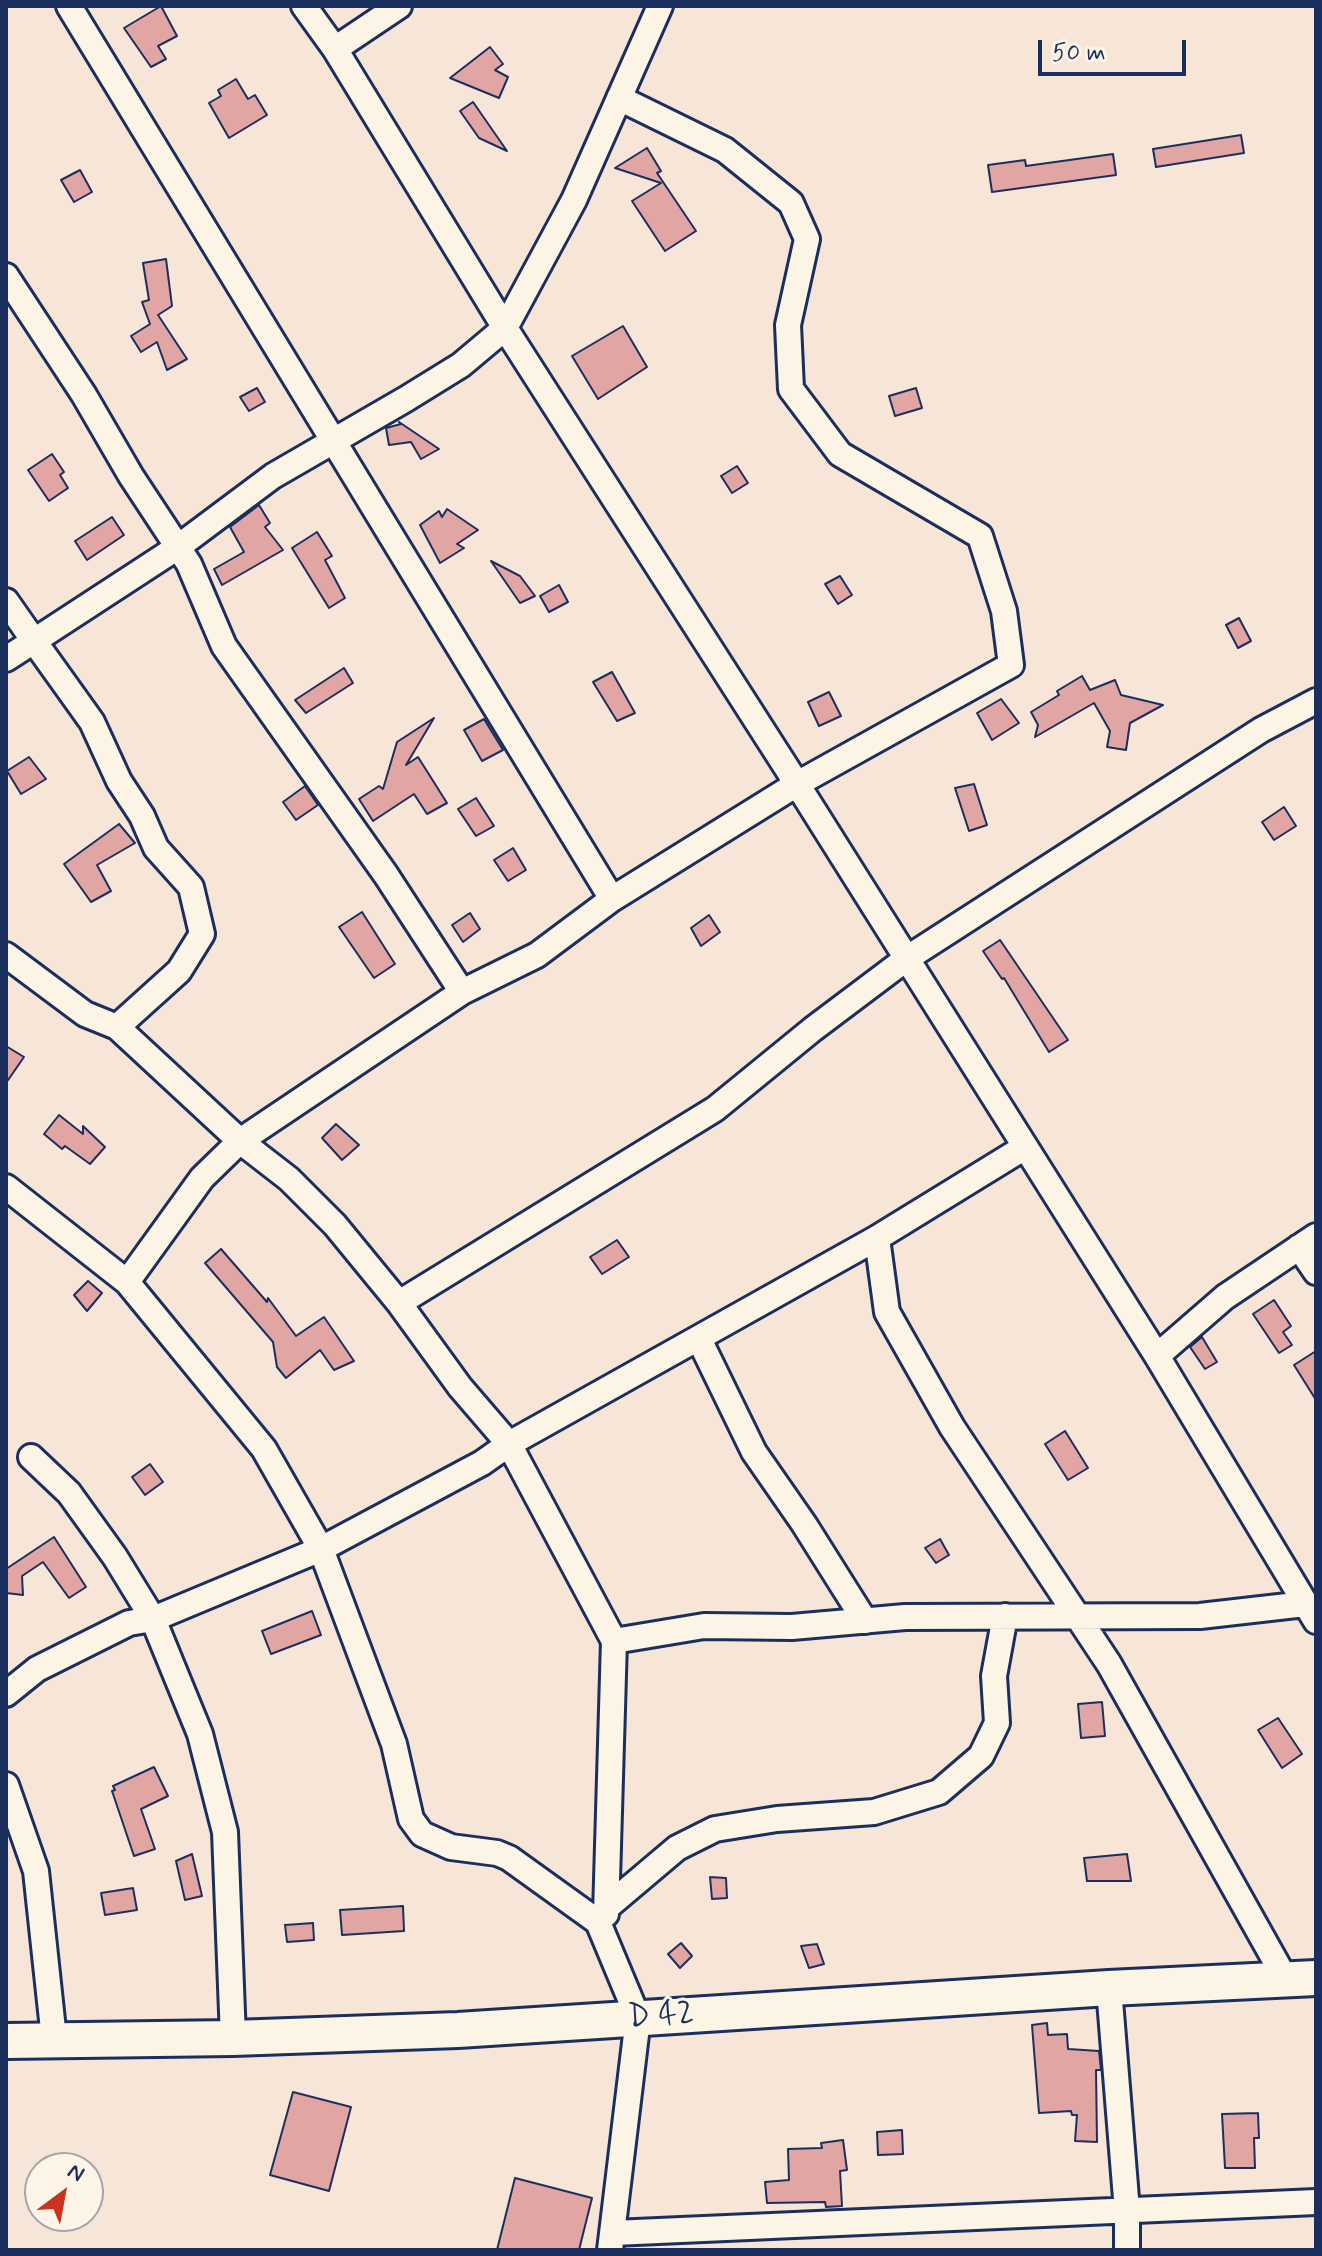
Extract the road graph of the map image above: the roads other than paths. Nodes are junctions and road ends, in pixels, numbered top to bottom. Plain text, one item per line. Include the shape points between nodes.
1 (69, 6) edge
2 (304, 6) edge
3 (399, 6) edge
4 (660, 6) edge
5 (335, 49) junction
6 (619, 98) junction
7 (6, 276) edge
8 (505, 328) junction
9 (332, 442) junction
10 (178, 547) junction
11 (6, 601) edge
12 (34, 641) junction
13 (6, 659) edge
14 (1316, 701) edge
15 (797, 784) junction
16 (612, 899) junction
17 (6, 955) edge
18 (906, 959) junction
19 (462, 992) junction
20 (117, 1027) junction
21 (240, 1141) junction
22 (1025, 1147) junction
23 (6, 1187) edge
24 (877, 1238) junction
25 (1308, 1242) edge
26 (1316, 1272) edge
27 (127, 1282) junction
28 (399, 1303) junction
29 (699, 1339) junction
30 (1157, 1356) junction
31 (509, 1444) junction
32 (31, 1457) dead end
33 (321, 1549) junction
34 (1310, 1612) edge
35 (1005, 1616) junction
36 (1077, 1616) junction
37 (153, 1619) junction
38 (865, 1621) junction
39 (614, 1641) junction
40 (6, 1694) edge
41 (6, 1785) edge
42 (606, 1908) junction
43 (605, 1938) junction
44 (1301, 1979) edge
45 (1109, 1988) junction
46 (638, 2018) junction
47 (233, 2038) junction
48 (54, 2039) junction
49 (6, 2041) edge
50 (1316, 2202) edge
51 (1127, 2211) junction
52 (612, 2242) edge
53 (1127, 2250) edge

1 - 9 street
2 - 5 street
3 - 5 street
4 - 6 street
5 - 8 street
6 - 8 street via 574,200
6 - 15 street via 725,150 791,203 807,239 788,325 791,389 840,454 980,536 1004,611 1011,665
7 - 10 street
8 - 9 street via 461,365
8 - 15 street
9 - 10 street via 273,476
9 - 16 street
10 - 12 street
10 - 19 street via 224,646
11 - 12 street
12 - 13 street
12 - 20 street via 92,722 156,848 191,887 202,934 179,971
14 - 18 street via 1261,730
15 - 16 street
15 - 18 street
16 - 19 street via 537,955
17 - 20 street via 85,1014
18 - 22 street
18 - 28 street via 715,1109
19 - 21 street
20 - 21 street
21 - 27 street via 202,1178
21 - 28 street via 335,1225
22 - 24 street
22 - 30 street
23 - 27 street
24 - 29 street
24 - 36 street via 887,1312 952,1427
25 - 26 street
25 - 30 street via 1225,1297
27 - 33 street via 264,1449
28 - 31 street
29 - 31 street
29 - 38 street via 754,1452
30 - 34 street
31 - 33 street
31 - 39 street
32 - 37 street via 69,1493
33 - 37 street
33 - 43 street via 394,1744 411,1819 422,1834 451,1847 509,1858 591,1916
34 - 36 street
35 - 36 street
35 - 38 street
35 - 42 street via 994,1676 997,1723 981,1756 939,1792 874,1812 715,1829 677,1848
36 - 44 street
37 - 40 street via 129,1623 37,1669
37 - 47 street via 200,1734 225,1832
38 - 39 street via 704,1626
39 - 42 street
41 - 48 street via 36,1871
42 - 43 street
43 - 46 street
44 - 45 street, D 42 / D 42
45 - 46 street, D 42 / D 42
45 - 51 street
46 - 47 street, D 42 / D 42
46 - 52 street
47 - 48 street, D 42 / D 42
48 - 49 street, D 42 / D 42
50 - 51 street
51 - 52 street
51 - 53 street

